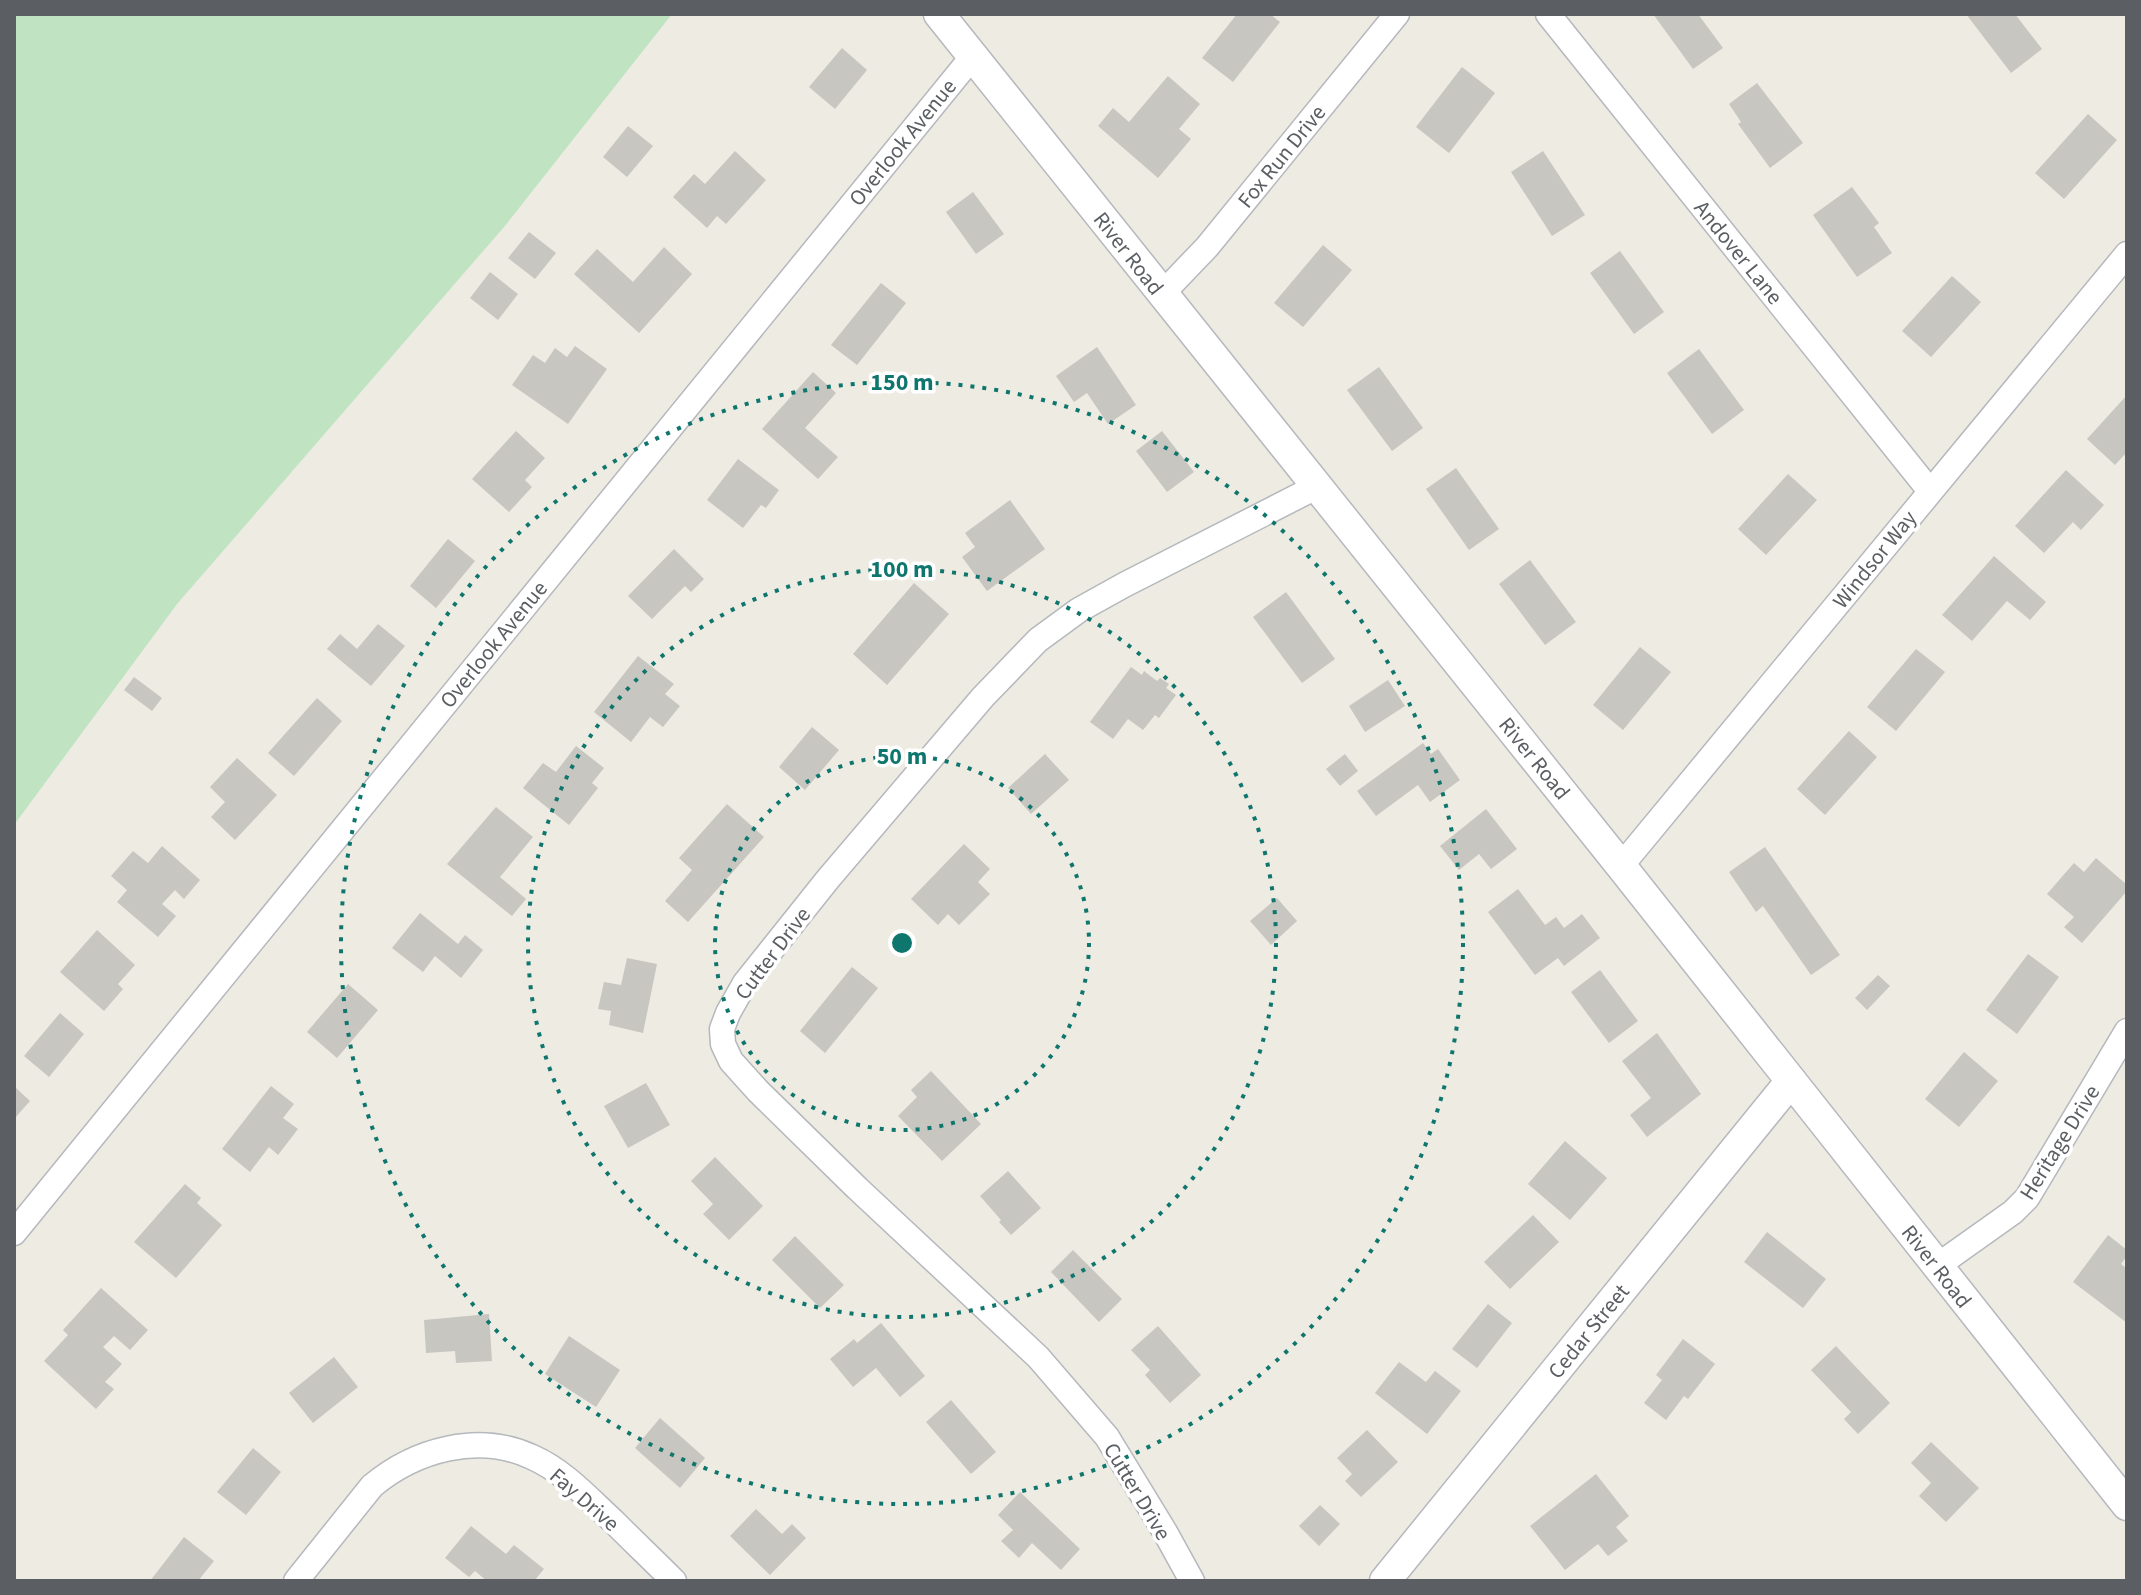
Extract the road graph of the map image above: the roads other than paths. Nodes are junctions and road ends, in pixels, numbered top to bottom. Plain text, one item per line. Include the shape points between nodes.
1 (939, 14) edge
2 (1397, 14) edge
3 (1548, 14) edge
4 (973, 56) junction
5 (2127, 254) edge
6 (1162, 294) junction
7 (1316, 487) junction
8 (1930, 491) junction
9 (1621, 866) junction
10 (2127, 1031) edge
11 (1791, 1081) junction
12 (14, 1233) edge
13 (1937, 1266) junction
14 (2127, 1505) edge
15 (296, 1581) edge
16 (674, 1581) edge
17 (1192, 1581) edge
18 (1385, 1581) edge

1 - 4 street, River Road
2 - 6 street, Fox Run Drive via 1207,247
3 - 8 street, Andover Lane
4 - 6 street, River Road
4 - 12 street, Overlook Avenue
5 - 8 street, Windsor Way
6 - 7 street, River Road
7 - 9 street, River Road
7 - 17 street, Cutter Drive via 1124,585 1038,640 828,879 745,983 722,1029 731,1061 758,1091 1038,1357 1107,1437
8 - 9 street, Windsor Way
9 - 11 street, River Road
10 - 13 street, Heritage Drive via 2027,1198
11 - 13 street, River Road
11 - 18 street, Cedar Street
13 - 14 street, River Road
15 - 16 street, Fay Drive via 385,1475 430,1452 464,1446 498,1447 531,1456 567,1478

